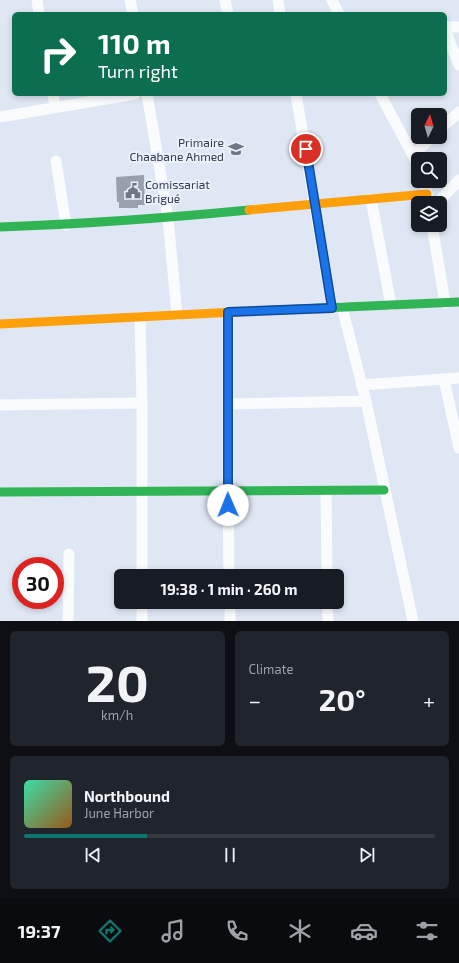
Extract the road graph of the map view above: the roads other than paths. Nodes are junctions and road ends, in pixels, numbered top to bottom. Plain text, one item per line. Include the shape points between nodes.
1 (37, 0) edge
2 (130, 0) edge
3 (225, 0) edge
4 (278, 0) edge
5 (332, 0) edge
6 (39, 12) edge
7 (133, 12) edge
8 (228, 12) edge
9 (280, 12) edge
10 (338, 12) edge
11 (447, 26) edge
12 (459, 27) edge
13 (447, 35) edge
14 (459, 65) edge
15 (53, 96) edge
16 (124, 96) edge
17 (147, 96) edge
18 (296, 96) edge
19 (381, 96) edge
20 (55, 107) junction
21 (459, 112) edge
22 (0, 117) edge
23 (447, 123) edge
24 (425, 144) edge
25 (411, 152) edge
26 (416, 152) edge
27 (56, 161) dead end
28 (459, 180) edge
29 (444, 196) edge
30 (371, 199) junction
31 (411, 199) edge
32 (315, 205) junction
33 (168, 218) junction
34 (66, 225) junction
35 (0, 226) edge
36 (433, 232) edge
37 (459, 302) edge
38 (445, 303) junction
39 (391, 305) junction
40 (337, 307) junction
41 (228, 312) junction
42 (177, 315) junction
43 (140, 317) junction
44 (0, 324) edge
45 (459, 378) edge
46 (444, 379) junction
47 (362, 385) junction
48 (366, 401) junction
49 (142, 403) junction
50 (229, 404) junction
51 (0, 405) edge
52 (459, 448) edge
53 (142, 490) junction
54 (384, 490) junction
55 (228, 491) junction
56 (0, 492) edge
57 (326, 492) junction
58 (69, 554) dead end
59 (142, 569) edge
60 (229, 569) edge
61 (327, 569) edge
62 (142, 609) edge
63 (230, 609) edge
64 (327, 609) edge
65 (68, 621) edge
66 (142, 621) edge
67 (230, 621) edge
68 (328, 621) edge
69 (413, 621) edge

1 - 6 street
2 - 7 street
3 - 8 street
4 - 9 street
5 - 10 street
11 - 12 street
13 - 14 street
15 - 20 street
16 - 20 street
17 - 33 street
18 - 32 street
19 - 25 street
20 - 22 street
21 - 23 street
24 - 26 street
27 - 34 street
28 - 29 street
30 - 31 street
30 - 32 street
30 - 39 street
32 - 33 street
32 - 40 street
33 - 34 street
33 - 42 street
34 - 35 street
36 - 38 street
37 - 38 street
38 - 39 street
39 - 40 street
40 - 41 street
40 - 47 street
41 - 42 street
41 - 50 street
42 - 43 street
43 - 44 street
43 - 49 street
45 - 46 street
46 - 47 street
46 - 52 street
47 - 48 street
48 - 50 street
48 - 54 street
49 - 51 street
49 - 53 street
50 - 55 street
53 - 55 street
53 - 56 street
53 - 59 street
54 - 57 street
54 - 69 street
55 - 57 street
55 - 60 street
57 - 61 street
58 - 65 street
62 - 66 street
63 - 67 street
64 - 68 street

